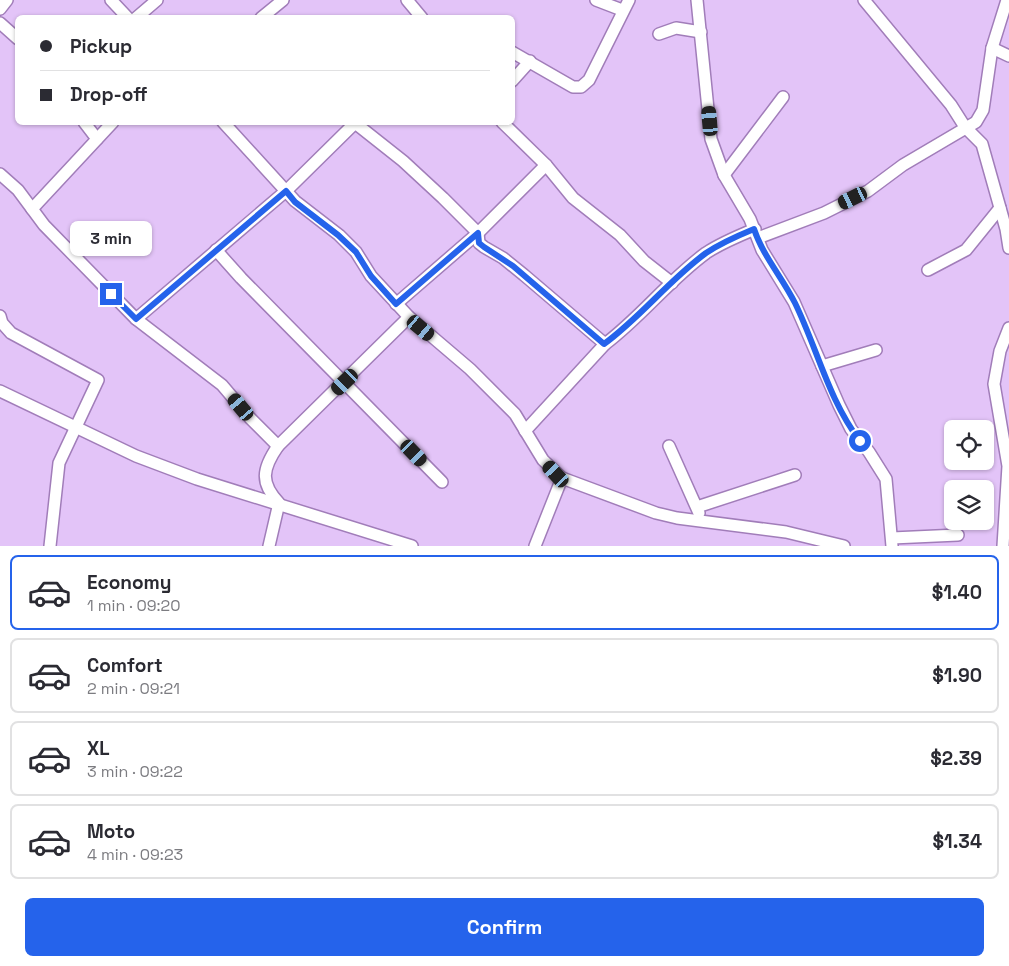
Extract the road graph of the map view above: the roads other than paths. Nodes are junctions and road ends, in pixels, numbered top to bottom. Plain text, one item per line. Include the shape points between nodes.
1 (6, 0) edge
2 (111, 0) edge
3 (156, 0) edge
4 (283, 0) edge
5 (407, 0) edge
6 (596, 0) edge
7 (696, 0) edge
8 (864, 0) edge
9 (1007, 0) edge
10 (625, 5) edge
11 (0, 9) edge
12 (125, 15) edge
13 (139, 15) edge
14 (265, 15) edge
15 (420, 15) edge
16 (0, 23) edge
17 (701, 32) junction
18 (659, 34) dead end
19 (15, 36) edge
20 (992, 48) junction
21 (515, 54) edge
22 (1009, 56) edge
23 (530, 61) junction
24 (515, 78) edge
25 (783, 96) dead end
26 (86, 125) edge
27 (110, 125) edge
28 (226, 125) edge
29 (352, 125) edge
30 (359, 125) edge
31 (505, 125) edge
32 (965, 127) junction
33 (97, 139) junction
34 (546, 165) junction
35 (0, 174) edge
36 (724, 175) junction
37 (286, 191) junction
38 (1000, 208) junction
39 (32, 209) junction
40 (478, 233) junction
41 (756, 234) junction
42 (1009, 248) edge
43 (216, 250) junction
44 (928, 270) dead end
45 (672, 283) junction
46 (396, 304) junction
47 (0, 316) edge
48 (409, 317) junction
49 (136, 319) junction
50 (1009, 328) edge
51 (604, 344) junction
52 (876, 350) dead end
53 (822, 366) junction
54 (345, 382) junction
55 (0, 391) edge
56 (78, 427) junction
57 (525, 431) junction
58 (278, 446) junction
59 (669, 446) dead end
60 (795, 476) dead end
61 (562, 478) junction
62 (442, 482) dead end
63 (278, 503) junction
64 (697, 508) junction
65 (700, 520) junction
66 (958, 535) dead end
67 (892, 542) edge
68 (50, 546) edge
69 (269, 546) edge
70 (409, 546) edge
71 (535, 546) edge
72 (844, 546) edge
73 (1003, 546) edge

1 - 11 street
2 - 12 street
3 - 13 street
4 - 14 street
5 - 15 street
6 - 10 street
7 - 17 street
8 - 32 street via 951,105
9 - 20 street
10 - 23 street via 590,80 581,88 573,87
16 - 19 street
17 - 18 street via 676,28
17 - 36 street via 711,139
20 - 22 street
20 - 32 street via 983,110 976,122
21 - 23 street
23 - 24 street
25 - 36 street
26 - 33 street
27 - 33 street
28 - 37 street
29 - 37 street
30 - 40 street via 403,161
31 - 34 street
32 - 38 street via 982,144
32 - 41 street via 868,191 824,213
33 - 39 street
34 - 40 street
34 - 45 street via 573,198 620,235 644,261
35 - 39 street
36 - 41 street
37 - 43 street
37 - 46 street via 356,252 371,276
38 - 42 street
38 - 44 street via 966,250
39 - 49 street
40 - 46 street
40 - 51 street via 479,243 503,258
41 - 45 street via 724,242 704,254
41 - 53 street via 762,250 794,302
43 - 49 street
43 - 54 street
45 - 51 street via 645,311
46 - 48 street
47 - 56 street via 11,333 98,380
48 - 54 street
48 - 57 street via 470,369 515,414
49 - 58 street via 222,384
50 - 73 street via 1000,351 994,384 1008,466
51 - 57 street
52 - 53 street
53 - 67 street via 851,429 886,479
54 - 58 street
54 - 62 street
55 - 56 street
56 - 63 street via 136,456
56 - 68 street via 59,463
57 - 61 street via 543,460
58 - 63 street via 266,474 266,490
59 - 64 street
60 - 64 street
61 - 65 street via 656,513
61 - 71 street
63 - 69 street
63 - 70 street
64 - 65 street
65 - 72 street via 786,532
66 - 67 street

